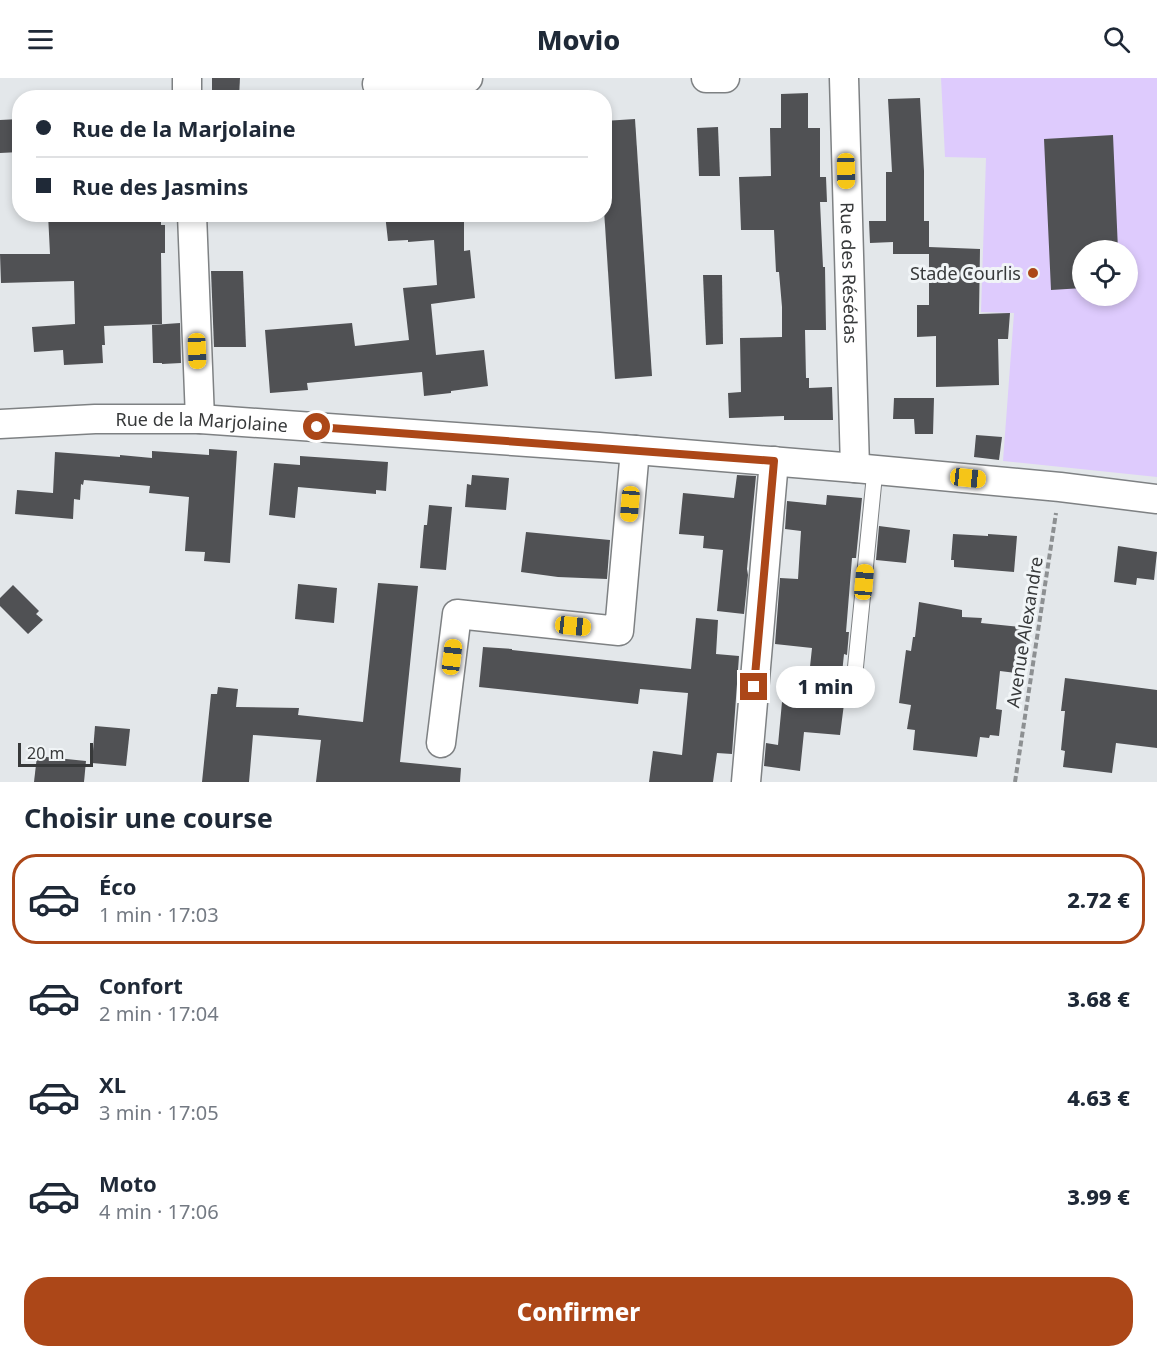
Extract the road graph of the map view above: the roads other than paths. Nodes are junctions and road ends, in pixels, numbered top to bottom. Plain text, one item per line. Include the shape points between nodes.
1 (468, 78) edge
2 (706, 78) edge
3 (725, 78) edge
4 (844, 78) edge
5 (377, 84) dead end
6 (192, 222) edge
7 (200, 419) junction
8 (0, 424) edge
9 (635, 450) junction
10 (774, 461) junction
11 (865, 469) junction
12 (1157, 499) edge
13 (855, 672) dead end
14 (441, 743) dead end
15 (746, 782) edge

1 - 5 street
2 - 3 street
4 - 11 street, Rue des Résédas
6 - 7 street
7 - 8 street, Rue de la Marjolaine
7 - 9 street, Rue de la Marjolaine
9 - 10 street, Rue de la Marjolaine
9 - 14 street via 619,631 457,614
10 - 11 street, Rue de la Marjolaine
10 - 15 street
11 - 12 street, Rue de la Marjolaine
11 - 13 lane

